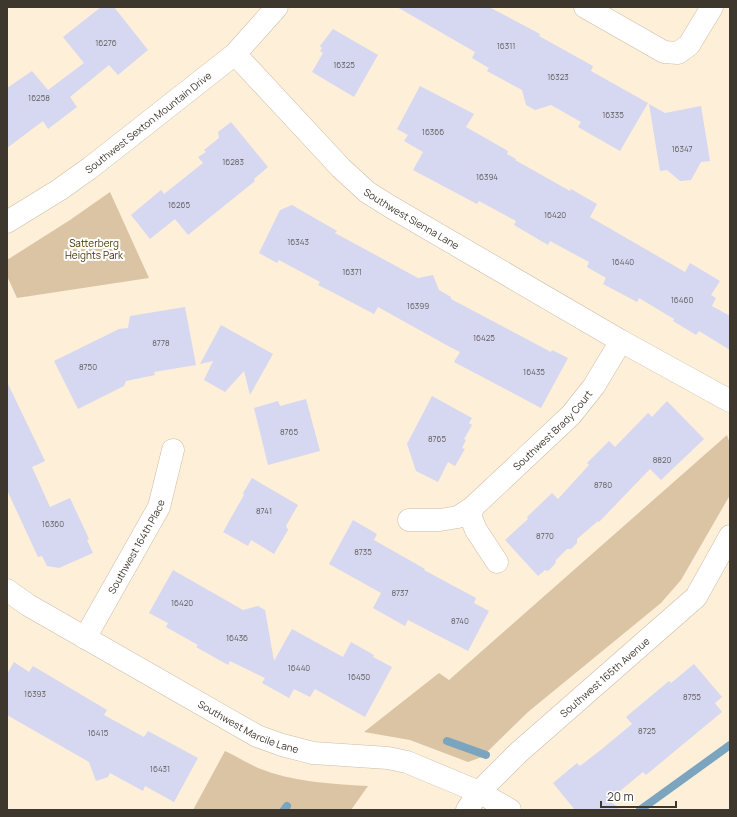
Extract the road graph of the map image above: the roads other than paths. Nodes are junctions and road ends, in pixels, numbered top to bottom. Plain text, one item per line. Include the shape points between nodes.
1 (277, 7) edge
2 (585, 7) edge
3 (712, 7) edge
4 (235, 54) junction
5 (7, 222) edge
6 (620, 341) junction
7 (730, 401) edge
8 (173, 450) dead end
9 (472, 508) junction
10 (409, 520) dead end
11 (730, 536) edge
12 (498, 562) dead end
13 (7, 590) edge
14 (85, 638) junction
15 (479, 792) junction
16 (467, 810) edge
17 (510, 810) edge

1 - 4 street, Southwest Sexton Mountain Drive
2 - 3 street via 664,52 678,53 689,46
4 - 5 street, Southwest Sexton Mountain Drive via 90,168
4 - 6 street, Southwest Sienna Lane via 341,168 367,192
6 - 7 street
6 - 9 street, Southwest Brady Court via 594,386 571,415
8 - 14 street, Southwest 164th Place via 159,508
9 - 10 street, Southwest Brady Court via 458,517
9 - 12 street via 471,518 476,530
11 - 15 street, Southwest 165th Avenue via 696,597 518,753
13 - 14 street, Southwest Marcile Lane
14 - 15 street, Southwest Marcile Lane via 258,736 313,753 388,758 407,762
15 - 16 street, Southwest 165th Avenue
15 - 17 street, Southwest Marcile Lane

